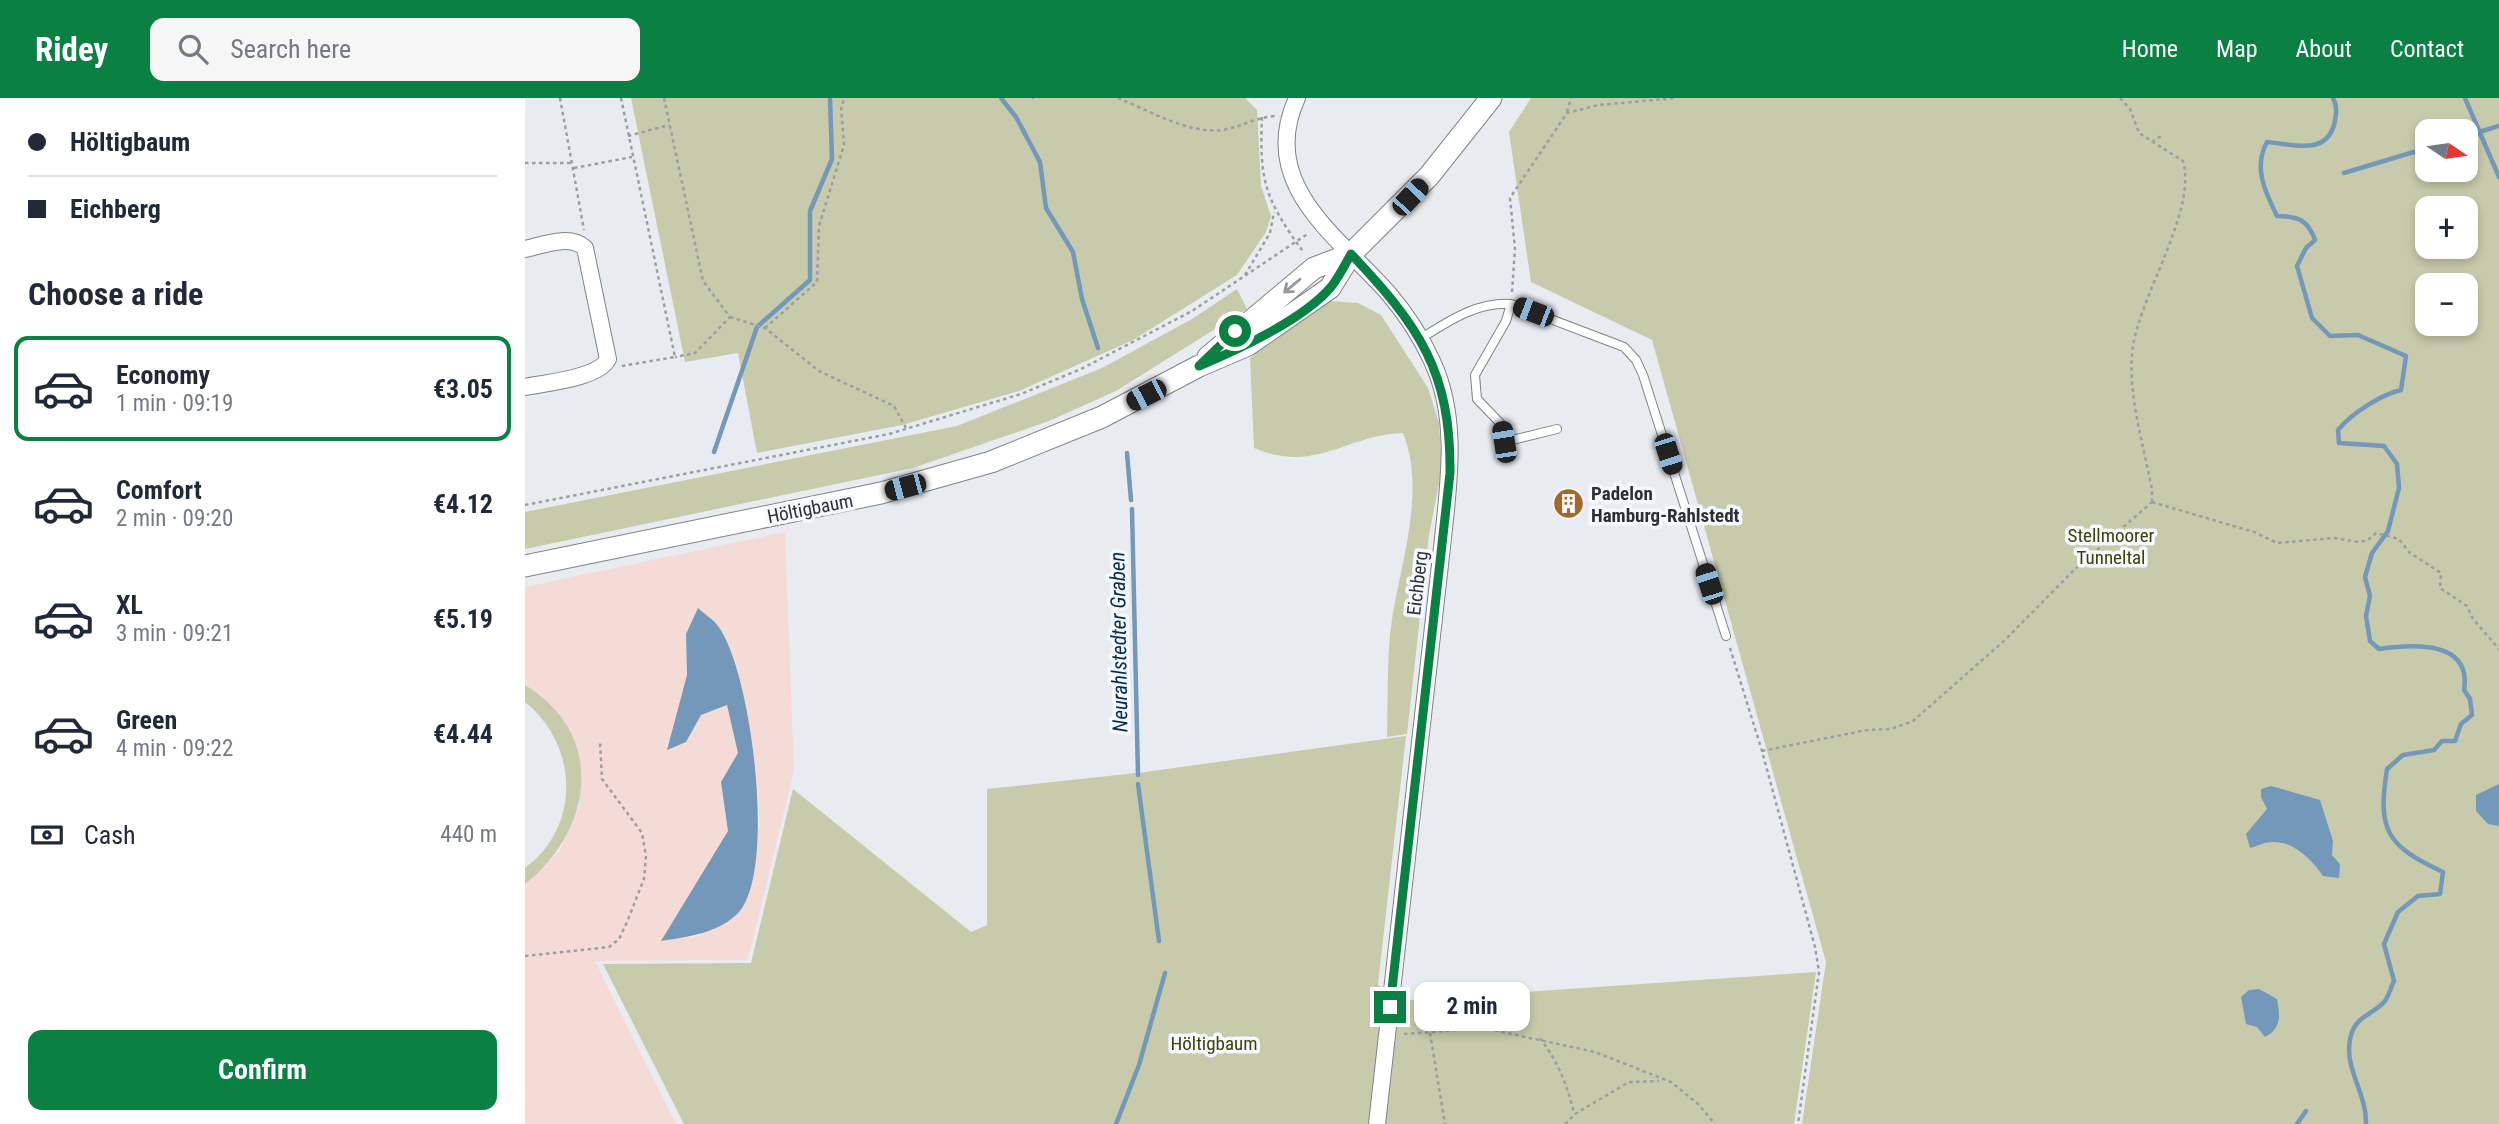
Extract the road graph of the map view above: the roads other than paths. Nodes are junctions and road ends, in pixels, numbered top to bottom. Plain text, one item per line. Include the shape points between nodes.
1 (1297, 98) edge
2 (1491, 98) edge
3 (525, 249) edge
4 (1351, 254) junction
5 (1511, 304) junction
6 (1420, 339) junction
7 (1199, 366) junction
8 (525, 387) edge
9 (1557, 429) dead end
10 (525, 566) edge
11 (1726, 636) road end
12 (1377, 1124) edge

1 - 4 street, Eichberg via 1287,131 1289,167 1298,191
2 - 4 main road, Höltigbaum via 1429,176
3 - 8 street via 565,241 580,243 589,257 607,352 604,366 590,373
4 - 6 street, Eichberg via 1394,300
4 -> 7 main road, Höltigbaum via 1314,268
4 - 7 main road, Höltigbaum via 1330,288 1302,310 1248,345
5 - 6 lane via 1491,303
5 - 9 lane via 1475,375 1477,399 1502,425 1504,442
5 - 11 lane via 1624,348 1636,360
6 - 12 street, Eichberg via 1444,400 1450,473
7 - 10 main road, Höltigbaum via 1091,422 991,462 826,505

